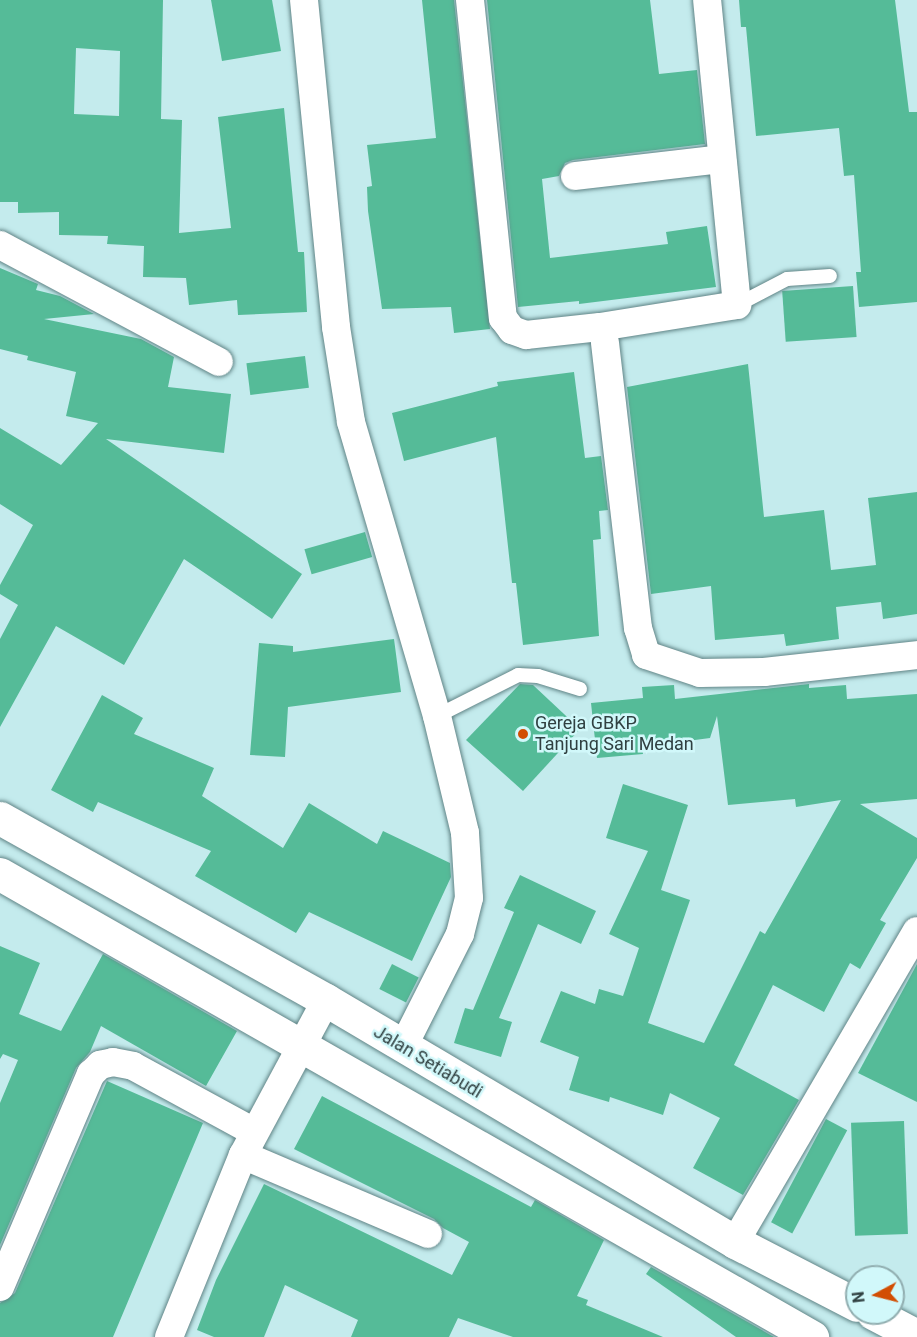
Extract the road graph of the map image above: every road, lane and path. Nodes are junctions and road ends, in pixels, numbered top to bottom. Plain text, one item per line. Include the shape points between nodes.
1 (304, 0) edge
2 (470, 0) edge
3 (707, 0) edge
4 (722, 159) junction
5 (575, 176) dead end
6 (0, 245) edge
7 (830, 276) dead end
8 (736, 305) junction
9 (605, 343) dead end
10 (219, 362) dead end
11 (917, 655) edge
12 (580, 689) dead end
13 (437, 716) junction
14 (0, 818) edge
15 (0, 874) edge
16 (917, 930) edge
17 (326, 1000) junction
18 (300, 1044) junction
19 (403, 1047) junction
20 (248, 1143) junction
21 (428, 1234) dead end
22 (735, 1242) junction
23 (0, 1287) edge
24 (845, 1299) edge
25 (896, 1325) edge
26 (917, 1336) edge
27 (169, 1337) edge
28 (812, 1337) edge

1 - 13 street via 336,327 351,423
2 - 8 street via 497,280 503,318 512,330 526,335 600,327
3 - 4 street
4 - 5 street
4 - 8 street
6 - 10 street
7 - 8 lane via 787,279
9 - 11 street via 638,628 646,655 700,673 764,672
12 - 13 lane via 538,675 518,675
13 - 19 street via 465,833 469,898 460,934
14 - 17 main road, Jalan Setiabudi
15 - 18 main road
16 - 22 street
17 - 18 street
17 - 19 main road, Jalan Setiabudi
18 - 20 street
18 - 28 main road
19 - 22 main road, Jalan Setiabudi
20 - 21 street
20 - 23 street via 133,1066 113,1062 100,1065 91,1074
20 - 27 street
22 - 24 main road, Jalan Setiabudi
25 - 26 main road

